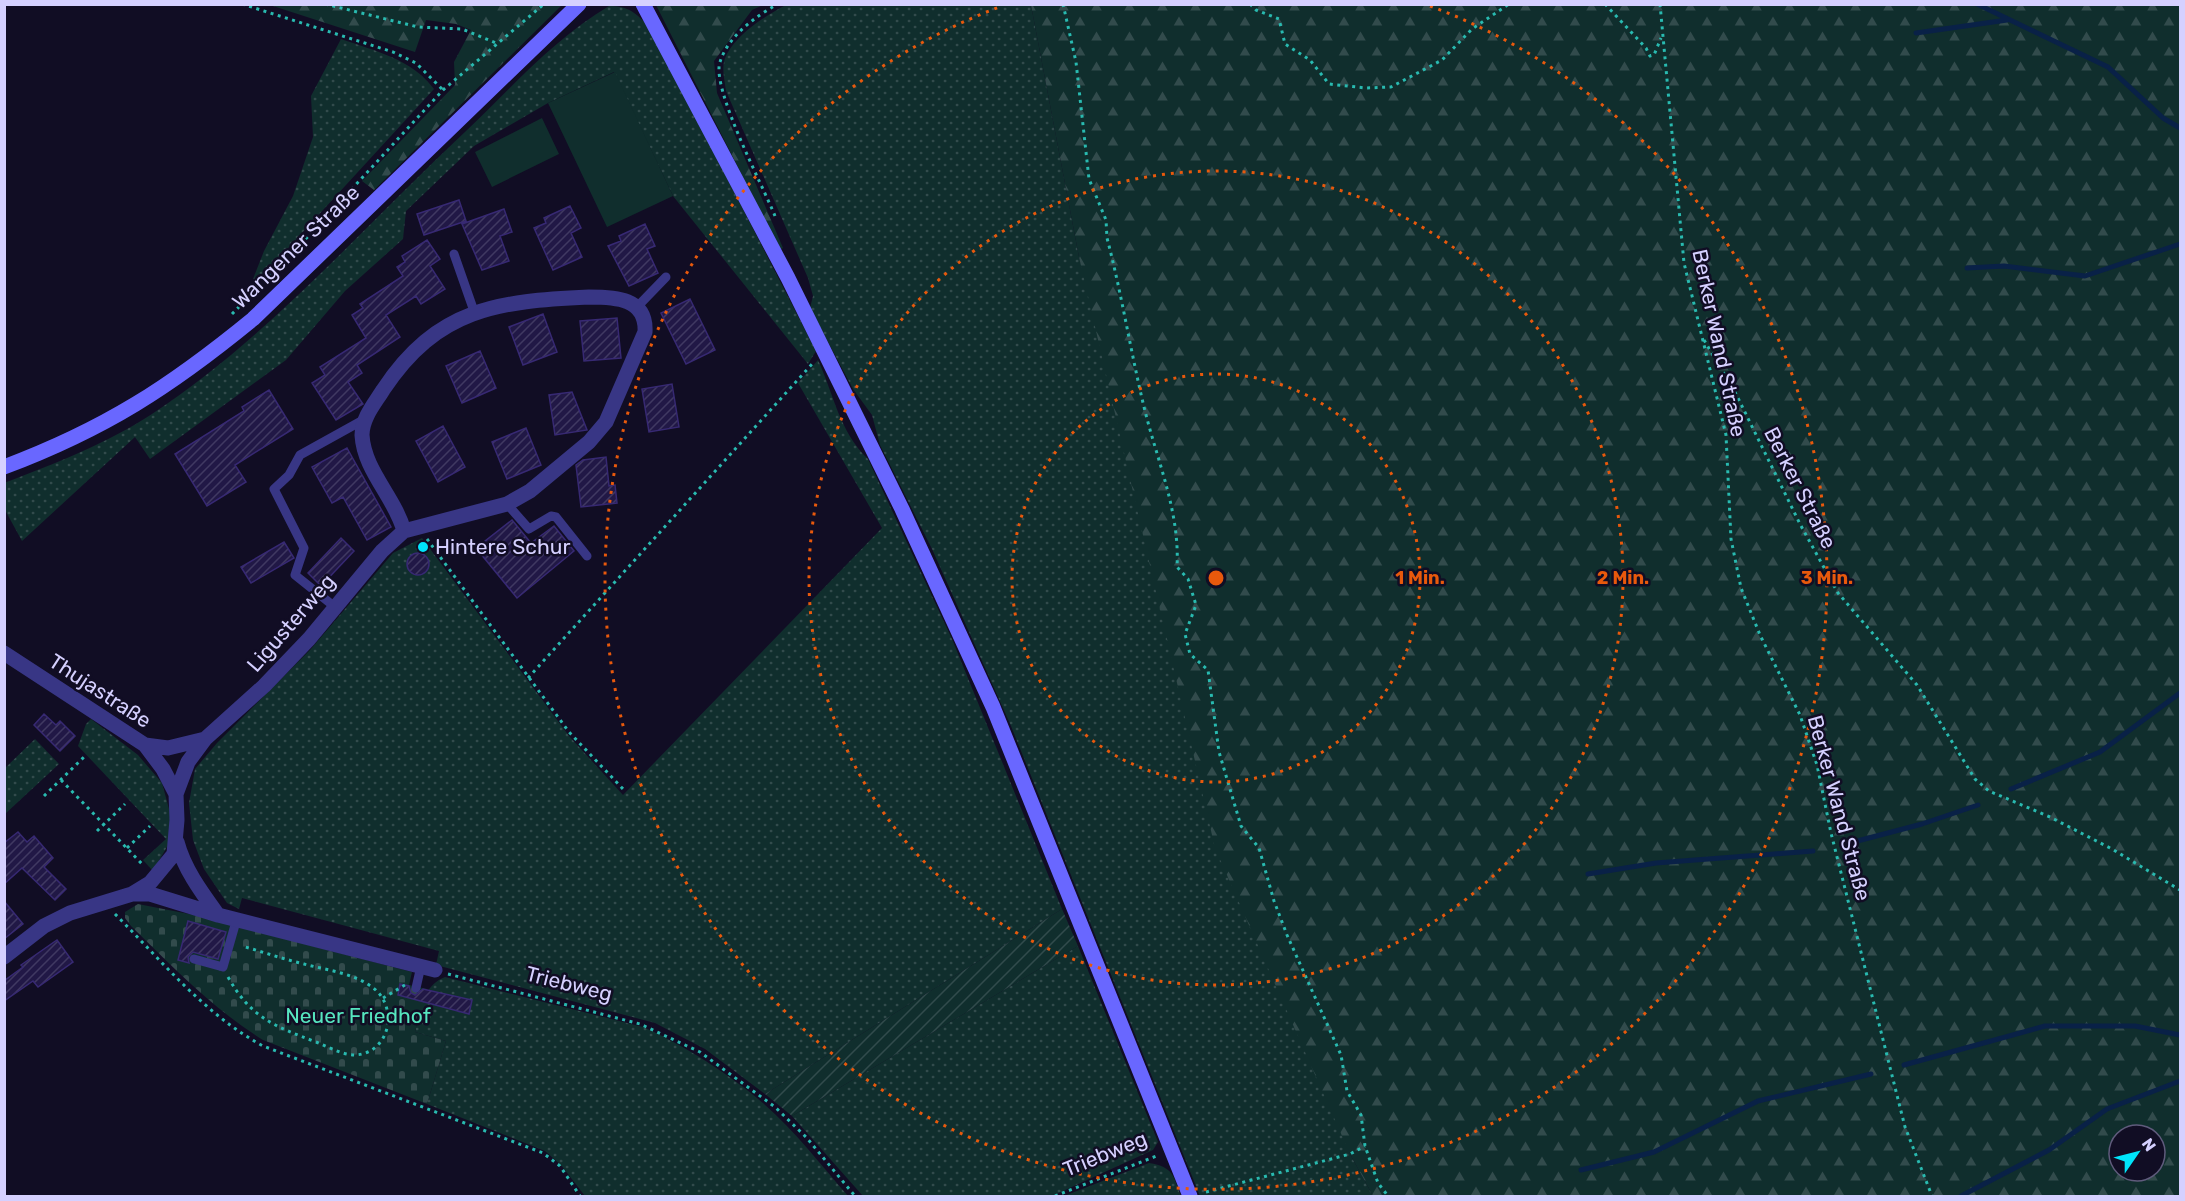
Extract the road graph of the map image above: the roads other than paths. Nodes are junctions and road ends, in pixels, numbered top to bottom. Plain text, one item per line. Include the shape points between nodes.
1 (579, 4) edge
2 (642, 4) edge
3 (454, 254) dead end
4 (666, 277) dead end
5 (637, 307) junction
6 (475, 314) junction
7 (365, 419) junction
8 (4, 468) edge
9 (507, 504) junction
10 (404, 531) junction
11 (586, 556) dead end
12 (335, 607) junction
13 (4, 653) edge
14 (205, 739) junction
15 (145, 746) junction
16 (176, 794) junction
17 (177, 840) junction
18 (132, 894) junction
19 (218, 915) junction
20 (237, 918) junction
21 (4, 957) edge
22 (194, 959) dead end
23 (422, 975) road end
24 (1190, 1196) edge

1 - 8 main road, Wangener Straße via 253,319 216,349 128,411 88,433
2 - 24 main road via 823,347 902,509 993,707
3 - 6 lane
4 - 5 lane
5 - 6 street via 622,298 589,297 495,306
5 - 9 street via 646,324 645,332 606,422 589,442 530,491
6 - 7 street via 453,323 415,349
7 - 10 street via 362,437 366,453
7 - 12 lane via 300,455 289,475 274,489 304,548 295,575
9 - 10 street
9 - 11 lane via 529,529 556,517
10 - 12 street, Ligusterweg via 381,551
12 - 14 street, Ligusterweg via 264,686
13 - 15 street, Thujastraße
14 - 15 street, Ligusterweg via 168,747
14 - 16 street, Ligusterweg via 188,762
15 - 16 street, Thujastraße via 164,769
16 - 17 street, Thujastraße
17 - 18 street, Thujastraße via 174,854 156,878
17 - 19 street via 180,855
18 - 19 street via 150,894
18 - 21 street, Thujastraße via 44,926
19 - 20 street
20 - 22 lane via 223,968
20 - 23 street

